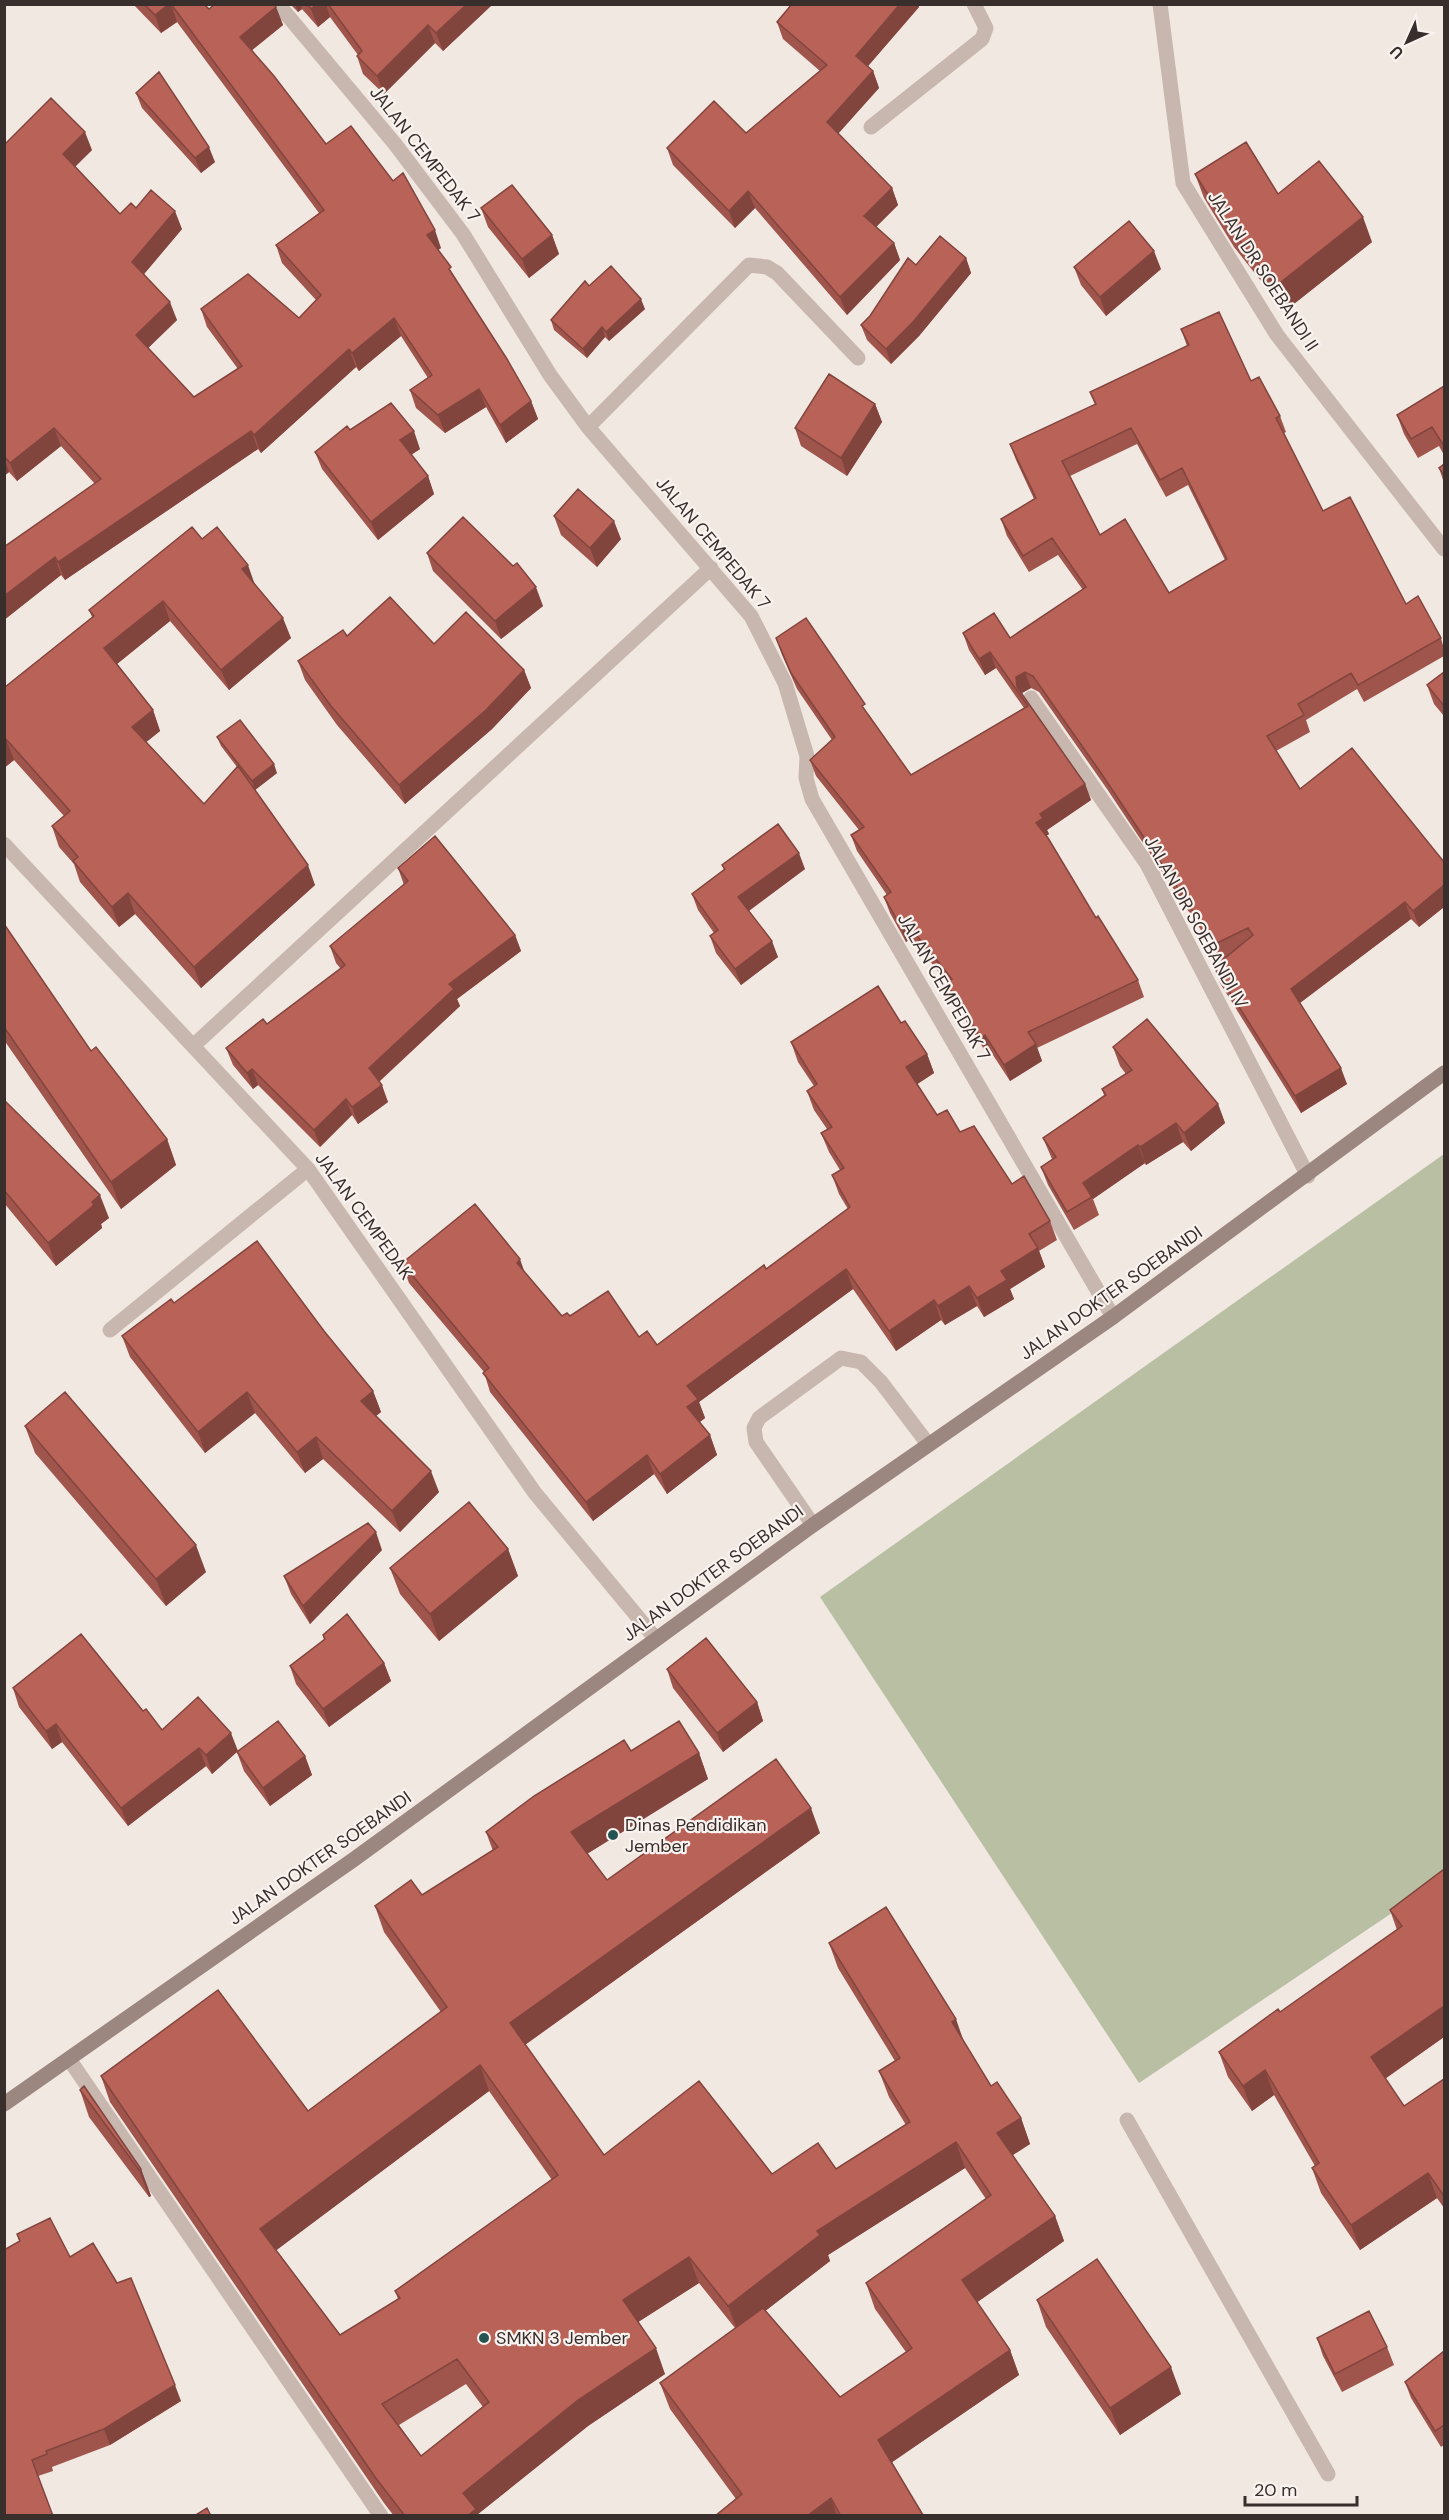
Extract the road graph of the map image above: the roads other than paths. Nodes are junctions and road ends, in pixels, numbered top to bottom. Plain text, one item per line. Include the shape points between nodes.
1 (278, 4) edge
2 (974, 4) edge
3 (1160, 4) edge
4 (871, 127) dead end
5 (858, 358) dead end
6 (588, 427) junction
7 (1444, 549) edge
8 (711, 568) junction
9 (1031, 698) dead end
10 (4, 844) edge
11 (193, 1046) junction
12 (1444, 1073) edge
13 (308, 1169) junction
14 (1308, 1176) junction
15 (1113, 1317) junction
16 (110, 1330) dead end
17 (928, 1444) junction
18 (813, 1525) junction
19 (656, 1639) junction
20 (69, 2059) junction
21 (4, 2104) edge
22 (1127, 2120) dead end
23 (1328, 2475) dead end
24 (381, 2516) edge

1 - 6 street, JALAN CEMPEDAK 7 via 395,144 463,234 550,375
2 - 4 street via 986,28 982,39
3 - 7 street, JALAN DR SOEBANDI II via 1183,183 1277,334
5 - 6 street via 777,273 767,267 749,266
6 - 8 street, JALAN CEMPEDAK 7
8 - 11 street
8 - 15 street, JALAN CEMPEDAK 7 via 751,616 785,683 807,756 806,778 812,799
9 - 14 street, JALAN DR SOEBANDI IV via 1147,864
10 - 11 street, JALAN CEMPEDAK
11 - 13 street, JALAN CEMPEDAK
12 - 14 main road, JALAN DOKTER SOEBANDI
13 - 16 street
13 - 19 street, JALAN CEMPEDAK via 535,1493
14 - 15 main road, JALAN DOKTER SOEBANDI
15 - 17 main road, JALAN DOKTER SOEBANDI
17 - 18 main road, JALAN DOKTER SOEBANDI
17 - 18 street via 861,1362 841,1358 759,1418 754,1428 756,1442
18 - 19 main road, JALAN DOKTER SOEBANDI
19 - 20 main road, JALAN DOKTER SOEBANDI via 353,1860
20 - 21 main road, JALAN DOKTER SOEBANDI
20 - 24 street
22 - 23 street

